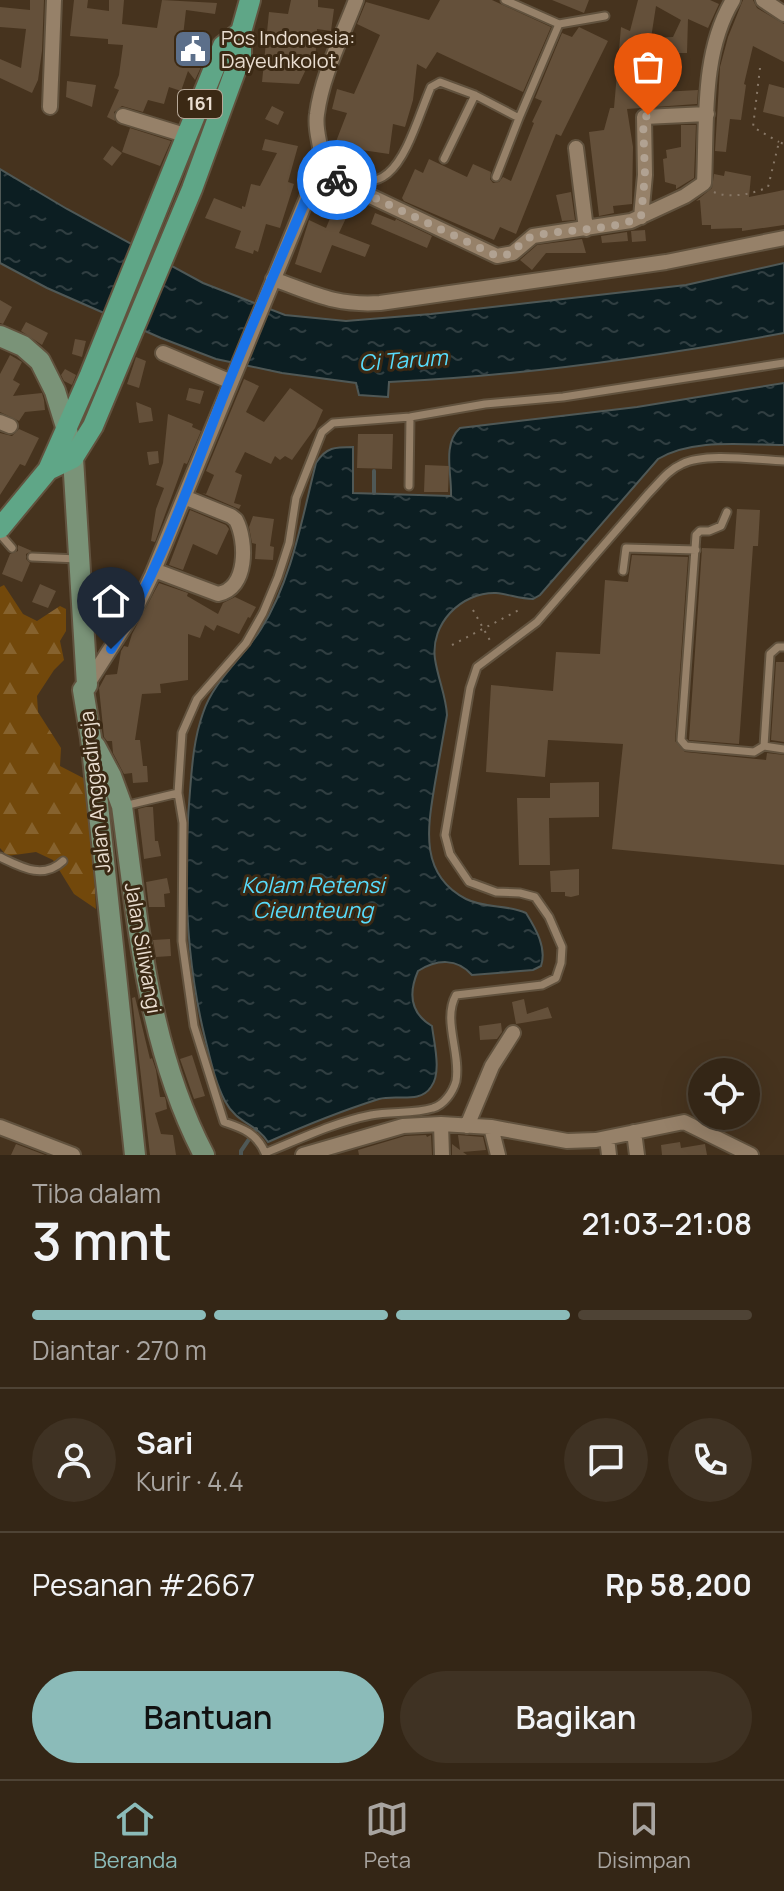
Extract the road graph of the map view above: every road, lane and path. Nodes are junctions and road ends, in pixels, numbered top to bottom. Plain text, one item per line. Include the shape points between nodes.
1 (54, 0) edge
2 (250, 0) edge
3 (356, 0) edge
4 (505, 0) edge
5 (733, 0) edge
6 (763, 0) edge
7 (784, 14) edge
8 (605, 16) dead end
9 (559, 24) junction
10 (241, 32) junction
11 (760, 68) dead end
12 (475, 95) junction
13 (50, 107) dead end
14 (707, 114) junction
15 (123, 116) dead end
16 (519, 118) junction
17 (188, 136) junction
18 (779, 142) junction
19 (784, 144) edge
20 (576, 148) dead end
21 (322, 159) junction
22 (444, 159) dead end
23 (496, 177) dead end
24 (702, 186) junction
25 (641, 217) junction
26 (586, 229) junction
27 (784, 238) edge
28 (270, 285) junction
29 (0, 336) edge
30 (163, 353) dead end
31 (784, 363) edge
32 (232, 375) junction
33 (410, 417) junction
34 (67, 430) junction
35 (73, 458) junction
36 (784, 461) edge
37 (48, 470) junction
38 (409, 486) dead end
39 (184, 497) junction
40 (727, 512) dead end
41 (0, 531) edge
42 (12, 548) dead end
43 (696, 550) junction
44 (32, 557) dead end
45 (80, 559) junction
46 (154, 570) junction
47 (623, 571) dead end
48 (473, 610) dead end
49 (519, 610) dead end
50 (483, 628) junction
51 (452, 645) dead end
52 (784, 647) edge
53 (497, 652) junction
54 (87, 685) junction
55 (91, 738) junction
56 (764, 746) junction
57 (784, 749) edge
58 (178, 793) junction
59 (122, 806) junction
60 (0, 857) edge
61 (63, 861) dead end
62 (513, 1033) dead end
63 (441, 1124) junction
64 (467, 1126) junction
65 (0, 1127) edge
66 (491, 1127) junction
67 (634, 1132) junction
68 (607, 1138) junction
69 (568, 1148) edge
70 (73, 1155) edge
71 (135, 1155) edge
72 (204, 1155) edge
73 (303, 1155) edge
74 (442, 1155) edge
75 (498, 1155) edge
76 (609, 1155) edge
77 (637, 1155) edge
78 (751, 1155) edge

1 - 13 street
2 - 10 main road, 161
3 - 21 street via 321,93 316,135
4 - 9 lane
5 - 14 street via 715,41
6 - 7 street
8 - 9 lane
9 - 16 lane
10 - 17 main road, 161 via 223,46
10 - 35 main road, 161 via 241,55 192,189 93,426
11 - 18 path via 753,127
12 - 16 lane
12 - 21 lane via 440,82 431,87 398,167 383,178 351,177
12 - 22 lane
14 - 24 street
14 - 25 street via 644,117
15 - 17 street
16 - 23 lane
17 - 34 main road, 161
18 - 19 path
18 - 24 path via 768,187 721,196
20 - 26 street
21 - 26 street via 332,178 497,256 513,253 533,236
21 - 28 street
24 - 25 street
25 - 26 street
27 - 28 street via 666,262 380,303 330,301
28 - 32 street
29 - 34 main road, Jalan Anggadireja via 40,361
30 - 32 street
31 - 33 lane
32 - 39 street
33 - 38 lane
33 - 58 lane via 333,423 322,432 296,498 289,543 263,613 246,643 197,699 182,733
34 - 35 main road, Jalan Anggadireja
34 - 37 main road, 161
35 - 37 main road, 161
35 - 45 main road, Jalan Anggadireja
36 - 53 lane via 698,459 668,473 537,622
37 - 41 main road, 161
39 - 46 street
39 - 46 street via 236,520 243,558 238,577 231,589 218,594
40 - 43 lane via 721,526 697,532
41 - 42 lane
43 - 47 lane via 626,548
43 - 56 lane via 681,740 686,746 754,752
44 - 45 lane
45 - 54 main road, Jalan Anggadireja
46 - 54 street
48 - 50 path
49 - 50 path
50 - 51 path
50 - 53 path
52 - 56 lane via 770,654
53 - 58 lane via 477,667 470,688 445,835 450,854 469,882 535,897 562,947 561,963 556,978 542,985 456,995 451,1016 455,1083 435,1108 369,1115 265,1153 243,1128 224,1122 194,1026 182,941 183,823
54 - 55 main road, Jalan Anggadireja via 83,690
55 - 59 main road, Jalan Siliwangi
55 - 71 main road, Jalan Anggadireja
56 - 57 lane
58 - 59 lane
59 - 72 main road, Jalan Siliwangi via 153,1012 170,1074
60 - 61 lane via 29,871 56,868
62 - 64 street via 492,1066
63 - 64 street
63 - 73 street via 403,1126
63 - 74 street
64 - 66 street
65 - 70 street
66 - 69 street
66 - 75 street
67 - 68 street
67 - 77 street
67 - 78 street via 684,1122
68 - 69 street
68 - 76 street

